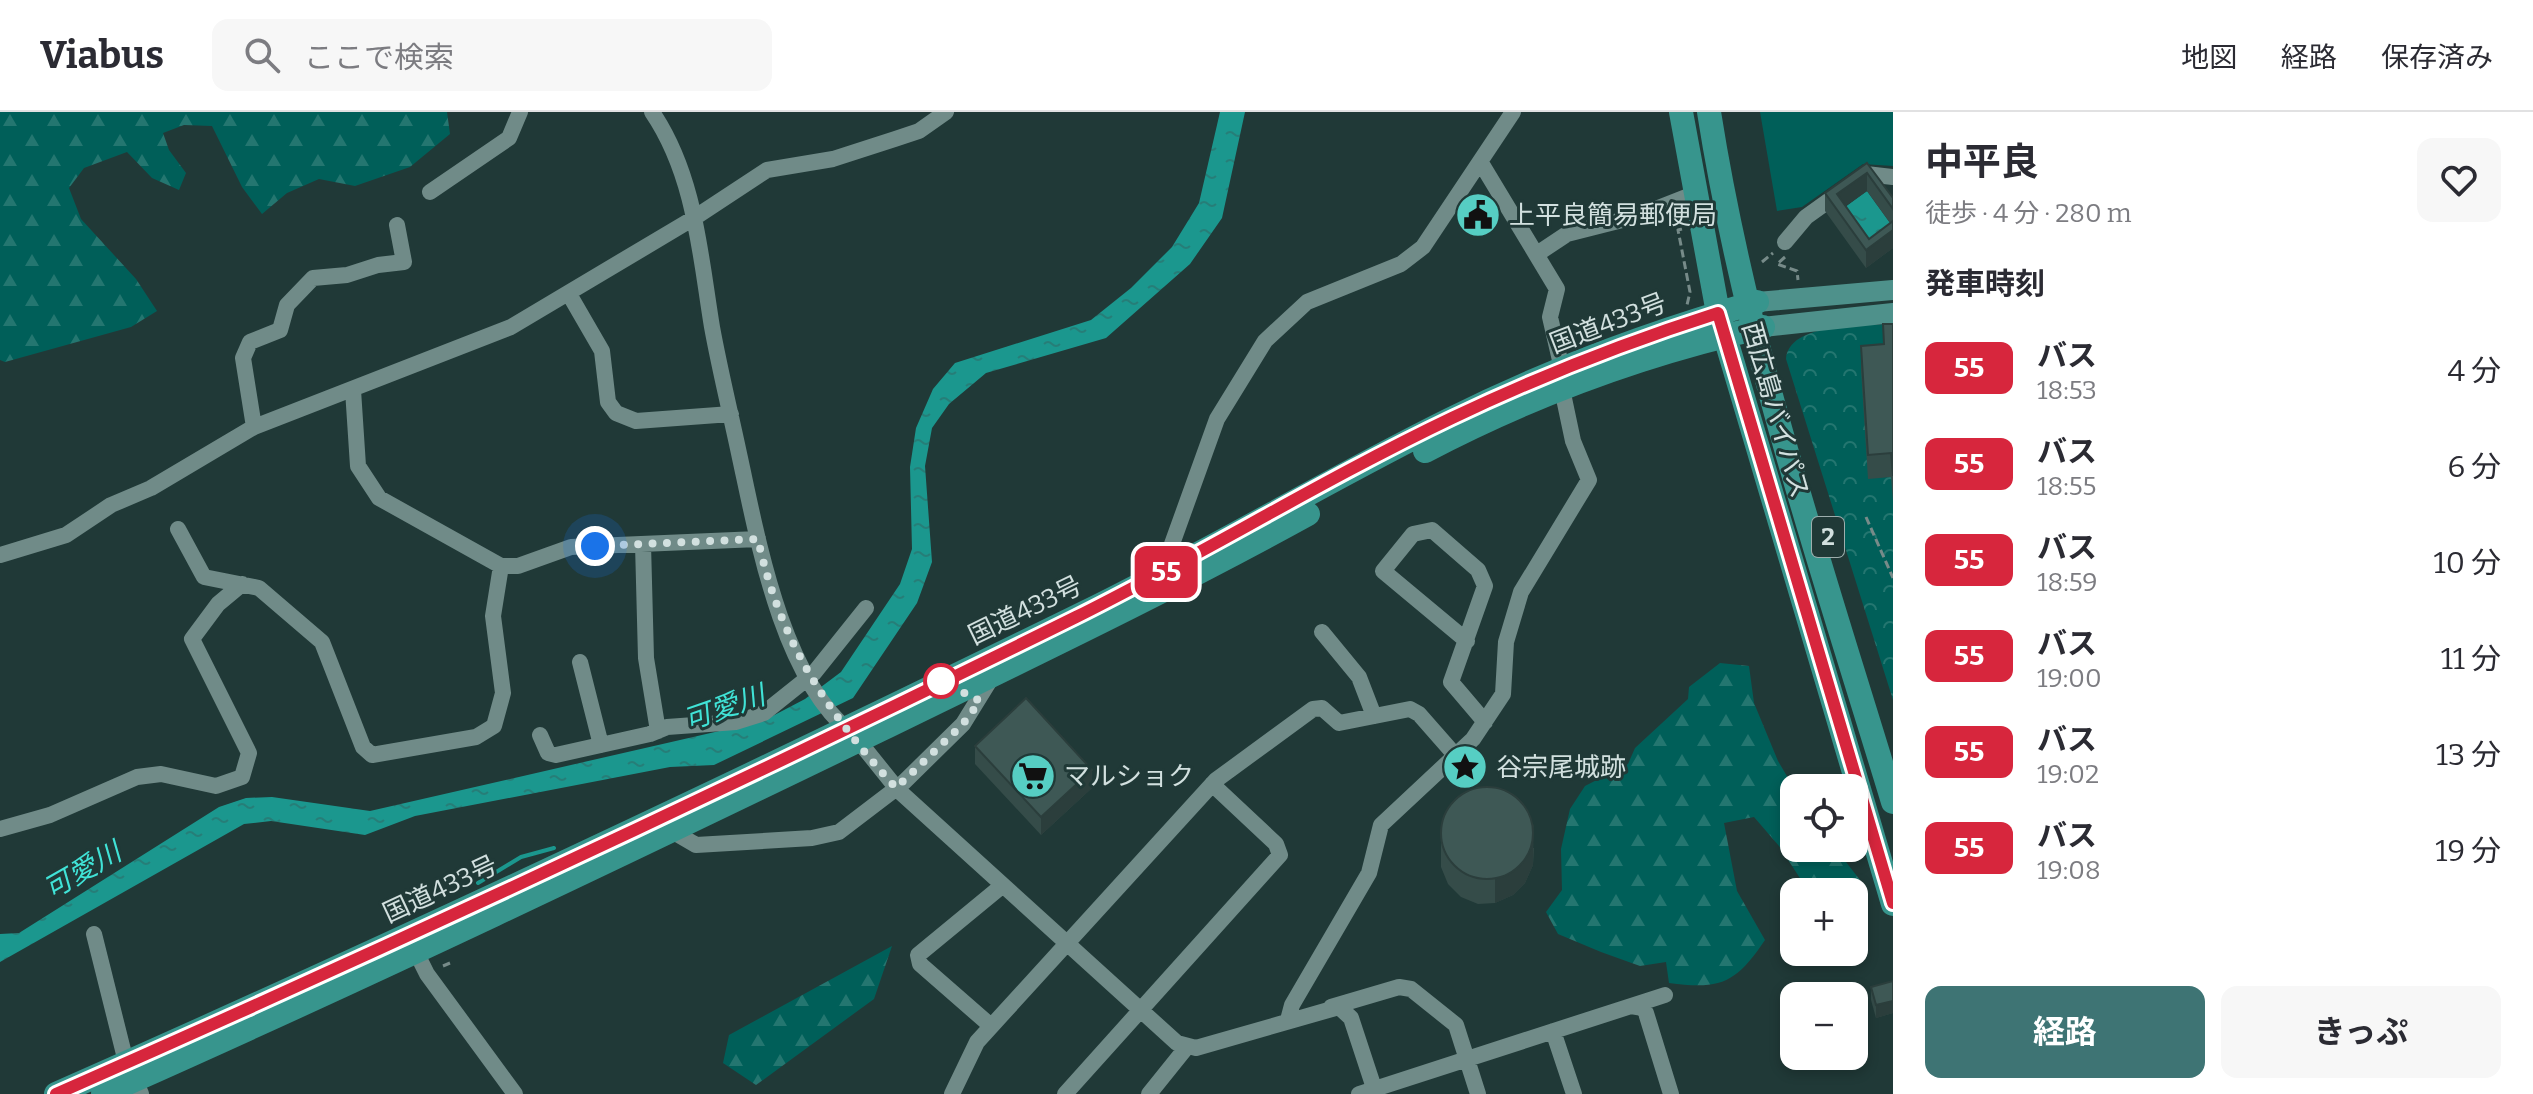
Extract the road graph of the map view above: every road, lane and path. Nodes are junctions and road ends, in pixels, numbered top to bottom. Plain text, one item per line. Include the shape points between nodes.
1 (520, 112) edge
2 (652, 112) edge
3 (946, 112) edge
4 (1513, 112) edge
5 (1681, 112) edge
6 (1689, 112) edge
7 (1709, 112) edge
8 (1723, 112) edge
9 (1481, 163) junction
10 (1893, 177) edge
11 (430, 192) dead end
12 (1694, 194) junction
13 (694, 218) junction
14 (397, 225) dead end
15 (1688, 242) dead end
16 (1785, 250) joint
17 (1537, 254) junction
18 (1799, 288) dead end
19 (1893, 290) edge
20 (1690, 292) dead end
21 (569, 294) junction
22 (1757, 302) junction
23 (1893, 313) edge
24 (1721, 324) junction
25 (1763, 327) junction
26 (1562, 379) junction
27 (353, 390) junction
28 (731, 414) junction
29 (254, 427) junction
30 (1866, 517) dead end
31 (178, 529) dead end
32 (758, 539) junction
33 (643, 544) junction
34 (0, 555) edge
35 (501, 566) junction
36 (1172, 578) junction
37 (1893, 578) edge
38 (242, 584) junction
39 (866, 608) dead end
40 (1322, 632) dead end
41 (1467, 641) junction
42 (580, 662) dead end
43 (815, 677) junction
44 (992, 677) junction
45 (1374, 716) junction
46 (1485, 722) junction
47 (846, 724) junction
48 (658, 731) junction
49 (540, 735) dead end
50 (601, 745) junction
51 (1893, 747) edge
52 (1455, 755) junction
53 (1212, 784) junction
54 (896, 788) junction
55 (1893, 802) edge
56 (0, 829) edge
57 (672, 831) junction
58 (1893, 871) edge
59 (1003, 885) junction
60 (1893, 904) edge
61 (94, 934) dead end
62 (1067, 943) junction
63 (412, 944) junction
64 (450, 963) dead end
65 (443, 966) dead end
66 (1665, 995) dead end
67 (1631, 1006) junction
68 (1331, 1007) junction
69 (1141, 1011) junction
70 (1288, 1020) junction
71 (991, 1026) junction
72 (1553, 1031) junction
73 (1186, 1048) junction
74 (1467, 1059) junction
75 (134, 1079) edge
76 (1369, 1092) edge
77 (56, 1094) edge
78 (103, 1094) edge
79 (515, 1094) edge
80 (952, 1094) edge
81 (1065, 1094) edge
82 (1149, 1094) edge
83 (1478, 1094) edge
84 (1574, 1094) edge
85 (1671, 1094) edge

1 - 11 street via 509,138
2 - 13 street via 672,142
3 - 13 street via 919,131 833,159 767,170
4 - 9 street
5 - 12 highway, 西広島バイパス / 2
6 - 58 highway, 西広島バイパス / 2 via 1750,393
7 - 55 highway, 西広島バイパス / 2 via 1741,281 1768,387
8 - 22 highway, 西広島バイパス / 2
9 - 17 street
9 - 36 street via 1413,256 1307,302 1265,341 1220,409 1172,544
10 - 16 street via 1866,174 1806,217
12 - 17 street via 1638,216 1567,234
12 - 24 highway, 西広島バイパス / 2
13 - 21 street
13 - 28 street
14 - 29 street via 404,262 313,278 287,305 280,330 250,342 243,358
15 - 20 path via 1685,229 1678,230
16 - 18 path via 1777,264 1797,271
17 - 26 street via 1557,289 1550,317
19 - 22 main road
21 - 27 street via 511,327
21 - 28 street via 602,351 608,402 616,413 636,421
22 - 24 highway, 国道433号
22 - 25 highway, 西広島バイパス / 2
23 - 25 main road
24 - 25 highway, 国道433号
24 - 26 highway, 国道433号
24 - 60 highway, 西広島バイパス / 2
25 - 51 highway, 西広島バイパス / 2
26 - 36 highway, 国道433号
26 - 46 street via 1573,441 1589,480 1521,592 1506,642 1505,689
27 - 29 street
27 - 35 street via 358,466 379,498
28 - 32 street
29 - 34 street via 66,535
30 - 37 path
31 - 38 street via 204,577
32 - 33 street
32 - 43 street via 791,643
33 - 35 street via 571,547 518,566
33 - 48 street via 646,658
35 - 38 street via 493,616 503,693 494,726 476,737 378,756 363,747 322,642 263,591
36 - 44 highway, 国道433号
36 - 47 highway, 国道433号
38 - 56 street via 218,604 192,639 249,753 242,777 216,786 161,774 137,777 50,815
39 - 43 street
40 - 45 street via 1359,677
41 - 41 street via 1485,586 1478,570 1432,530 1413,534 1383,571
41 - 46 street via 1451,682
42 - 50 street
43 - 47 street
43 - 48 street via 751,719
44 - 47 highway, 国道433号
44 - 54 street via 969,717
45 - 52 street via 1415,710
45 - 53 street via 1337,723 1322,708 1313,709
46 - 52 street
47 - 54 street
47 - 57 highway, 国道433号
47 - 63 highway, 国道433号
48 - 50 street
49 - 50 street via 552,755
52 - 70 street via 1381,825 1372,868
53 - 62 street
53 - 69 street via 1286,850
54 - 57 street via 852,825 826,836 694,845
54 - 59 street
57 - 63 highway, 国道433号
59 - 62 street
59 - 71 street via 918,955 920,964
61 - 75 street
62 - 69 street
62 - 71 street
63 - 75 highway, 国道433号
63 - 79 street
64 - 65 path
66 - 67 street
67 - 72 street
67 - 85 street via 1646,1013
68 - 70 street
68 - 74 street via 1407,987 1453,1021
68 - 76 street via 1351,1018
69 - 73 street
69 - 81 street
70 - 73 street
71 - 80 street via 975,1045
72 - 74 street
72 - 84 street
73 - 82 street
74 - 76 street
74 - 83 street
75 - 77 highway, 国道433号
75 - 78 highway, 国道433号

